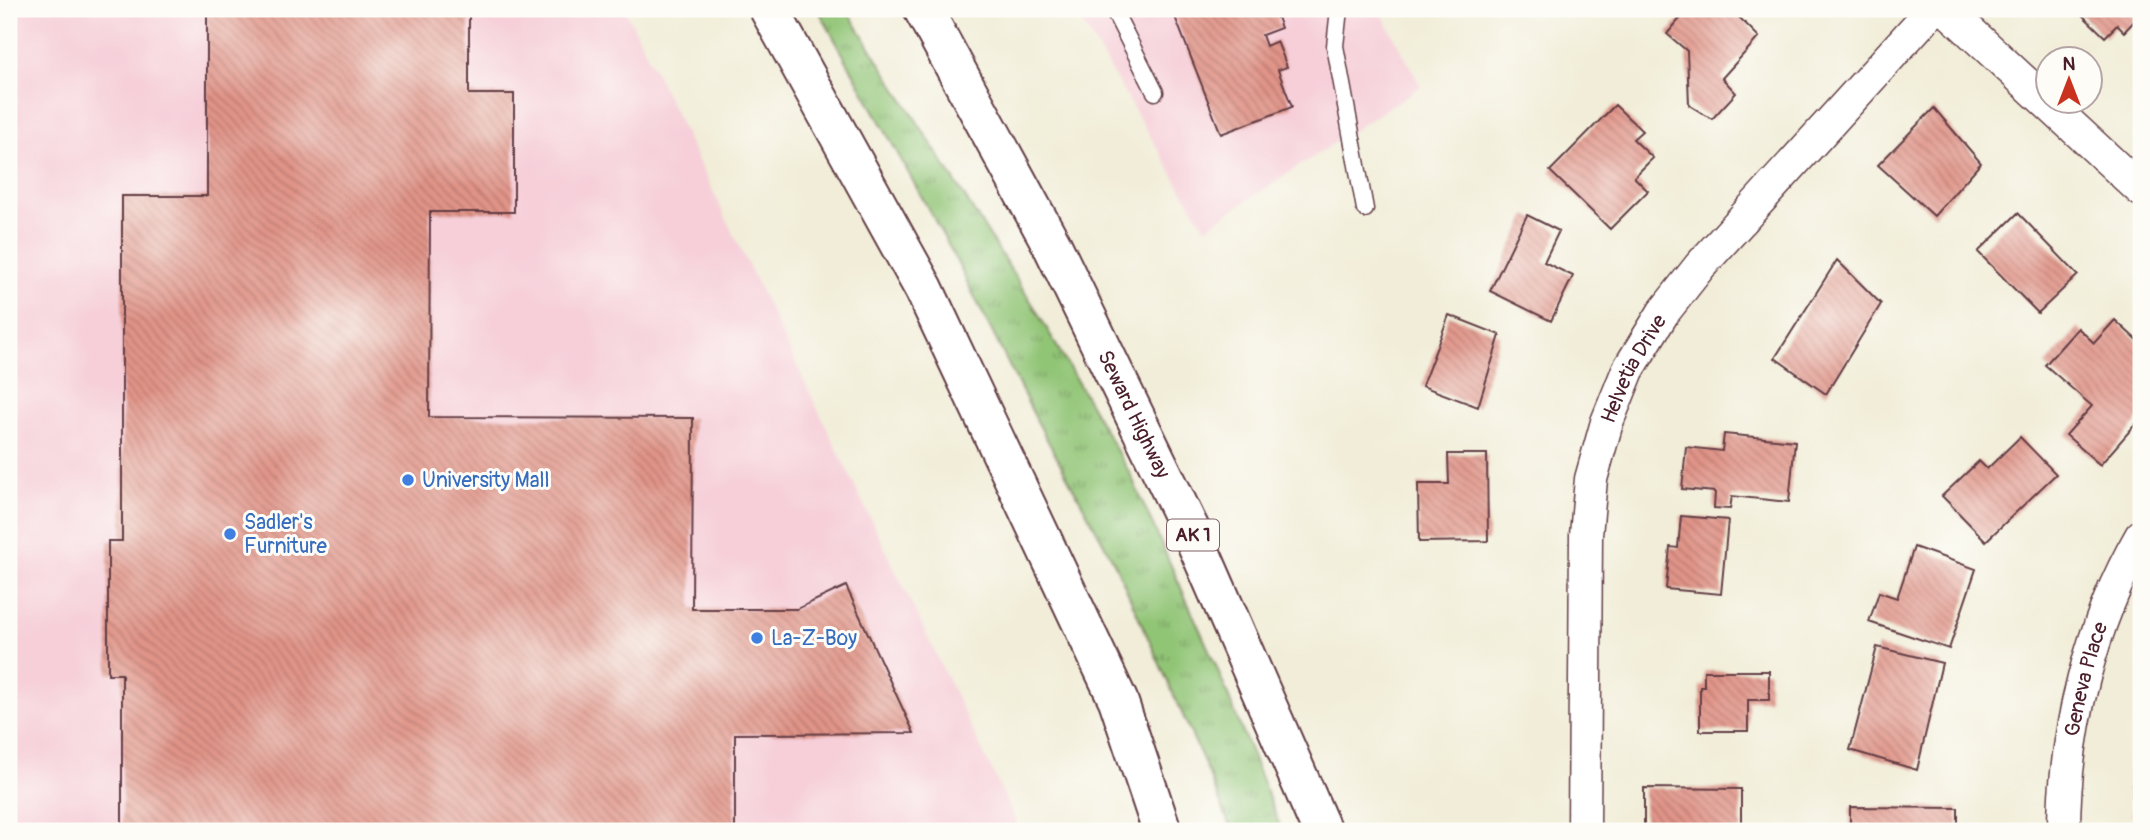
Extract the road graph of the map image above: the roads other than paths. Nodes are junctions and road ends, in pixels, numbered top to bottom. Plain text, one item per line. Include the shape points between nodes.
1 (769, 9) edge
2 (923, 9) edge
3 (1113, 9) edge
4 (1339, 9) edge
5 (1933, 9) edge
6 (1946, 9) edge
7 (1155, 92) dead end
8 (2141, 190) edge
9 (1365, 209) dead end
10 (2141, 536) edge
11 (1163, 831) edge
12 (1322, 831) edge
13 (1584, 831) edge
14 (2064, 831) edge

1 - 11 highway via 930,301 1118,700
2 - 12 highway, Seward Highway / AK 1 via 1052,245 1160,466
3 - 7 lane
4 - 9 lane via 1335,46
5 - 13 street, Helvetia Drive via 1700,266 1663,313 1629,370 1607,422 1591,479 1586,536
6 - 8 street
10 - 14 street, Geneva Place via 2122,570 2101,626 2074,718

